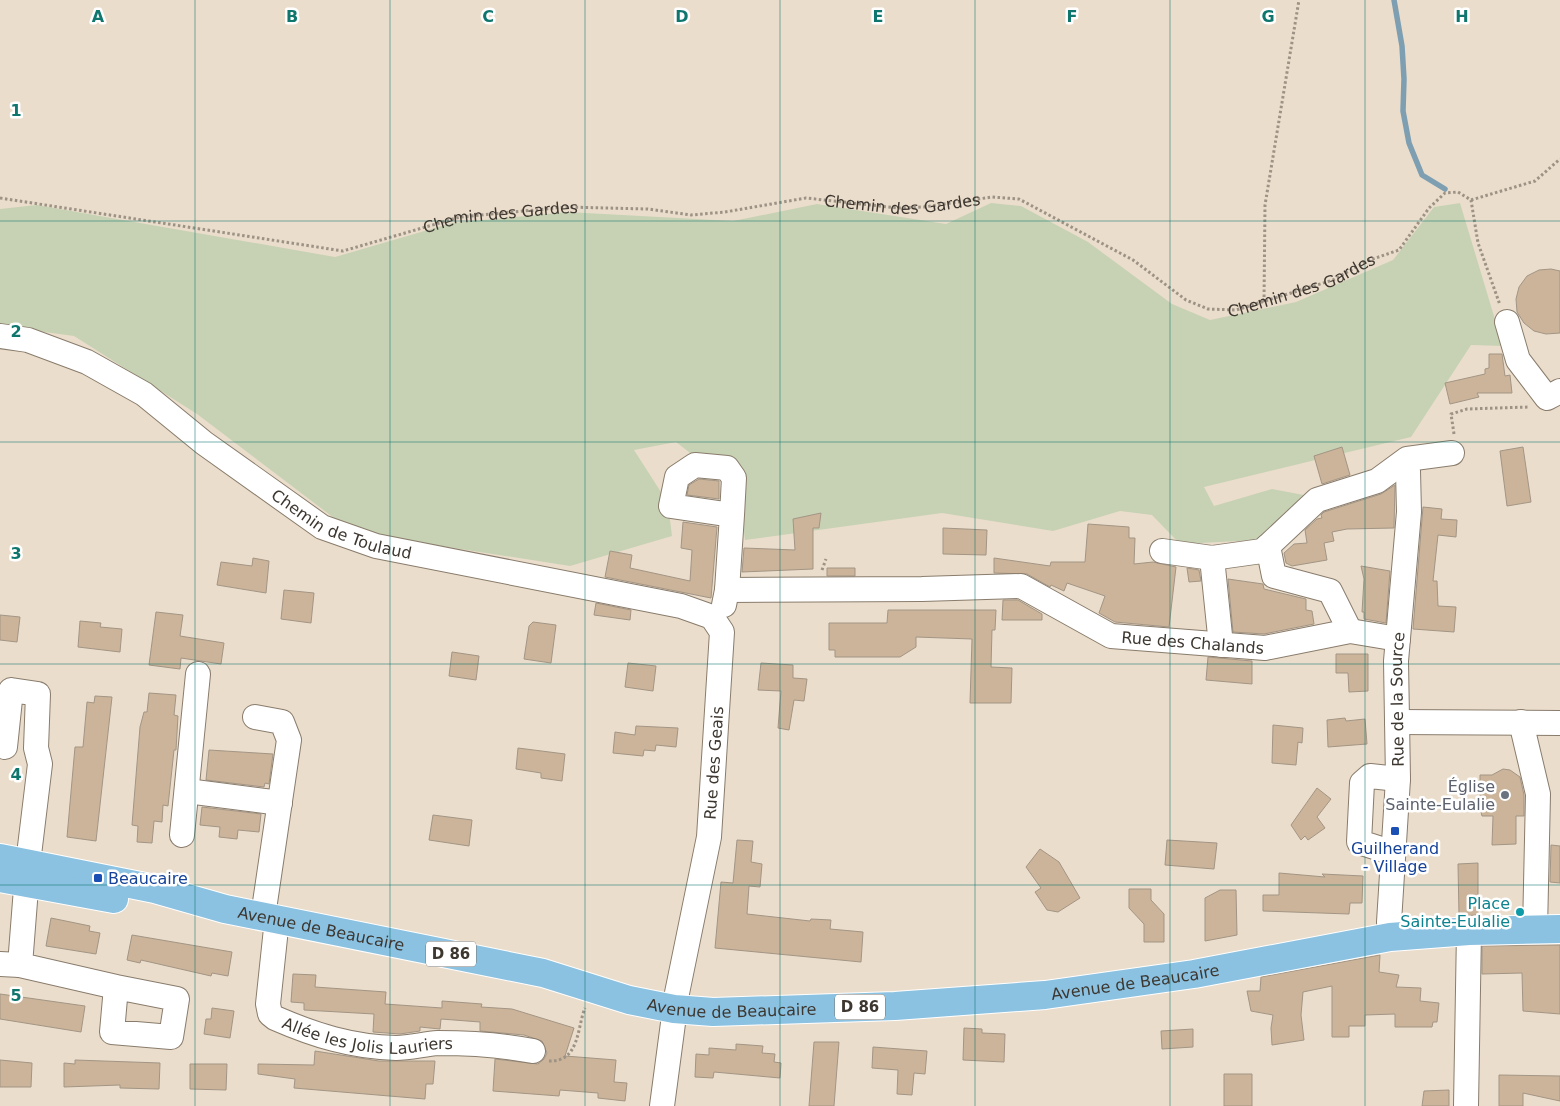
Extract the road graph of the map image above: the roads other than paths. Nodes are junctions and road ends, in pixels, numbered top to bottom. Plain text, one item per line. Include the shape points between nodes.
1 (1507, 322) road end
2 (0, 336) edge
3 (1554, 394) edge
4 (1452, 453) road end
5 (1404, 463) junction
6 (732, 515) dead end
7 (1268, 546) junction
8 (1162, 551) dead end
9 (1212, 558) junction
10 (727, 590) junction
11 (719, 626) junction
12 (1350, 631) junction
13 (1398, 639) junction
14 (1221, 645) junction
15 (198, 674) dead end
16 (255, 717) dead end
17 (1397, 722) junction
18 (1521, 722) junction
19 (1560, 723) edge
20 (3, 747) edge
21 (36, 748) junction
22 (1398, 779) junction
23 (186, 791) junction
24 (280, 802) junction
25 (182, 835) dead end
26 (1394, 851) junction
27 (0, 858) edge
28 (27, 873) junction
29 (0, 878) edge
30 (270, 917) junction
31 (1547, 929) edge
32 (1476, 931) junction
33 (1390, 937) junction
34 (10, 964) edge
35 (116, 986) dead end
36 (674, 1009) junction
37 (533, 1051) road end
38 (662, 1106) edge
39 (1466, 1106) edge

1 - 3 street via 1518,360
2 - 11 street, Chemin de Toulaud via 28,340 87,362 144,394 204,443 322,527 376,546 681,606 712,617
4 - 5 street via 1407,459
5 - 7 street via 1377,481 1318,500
5 - 13 street, Rue de la Source via 1408,471 1409,512
6 - 10 street, Rue des Geais
7 - 9 street via 1262,551
7 - 12 street via 1274,576 1330,591
8 - 9 street
9 - 14 street
10 - 11 street, Rue des Geais
10 - 14 street, Rue des Chalands via 922,590 1021,586 1111,636
11 - 36 street, Rue des Geais via 722,632 709,837
12 - 13 street, Rue des Chalands
12 - 14 street, Rue des Chalands via 1265,648
13 - 17 street, Rue de la Source
15 - 23 street
16 - 24 street, Allée les Jolis Lauriers via 282,722 289,740
17 - 18 street
17 - 22 street, Rue de la Source
18 - 19 street
18 - 31 street via 1538,794
20 - 21 street
20 - 21 street via 11,690 38,694
21 - 28 street via 40,764
22 - 26 street, Rue de la Source
22 - 26 street via 1370,776 1362,783 1359,842
23 - 24 street
23 - 25 street
24 - 30 street, Allée les Jolis Lauriers
26 - 33 street, Rue de la Source
27 - 28 main road, Avenue de Beaucaire / D 86
28 - 29 main road, Avenue de Beaucaire / D 86
28 - 30 main road, Avenue de Beaucaire / D 86 via 142,903 225,908
28 - 34 street
30 - 36 main road, Avenue de Beaucaire / D 86 via 543,973 629,1000
30 - 37 street, Allée les Jolis Lauriers via 268,1004 270,1014 275,1018 308,1033 355,1045 399,1048 437,1044 514,1047
31 - 32 main road, D 86
32 - 33 main road, Avenue de Beaucaire / D 86
32 - 39 street
33 - 36 main road, Avenue de Beaucaire / D 86 via 1194,974 1045,995 886,1006 713,1012
34 - 35 street
36 - 38 street, Rue des Geais

